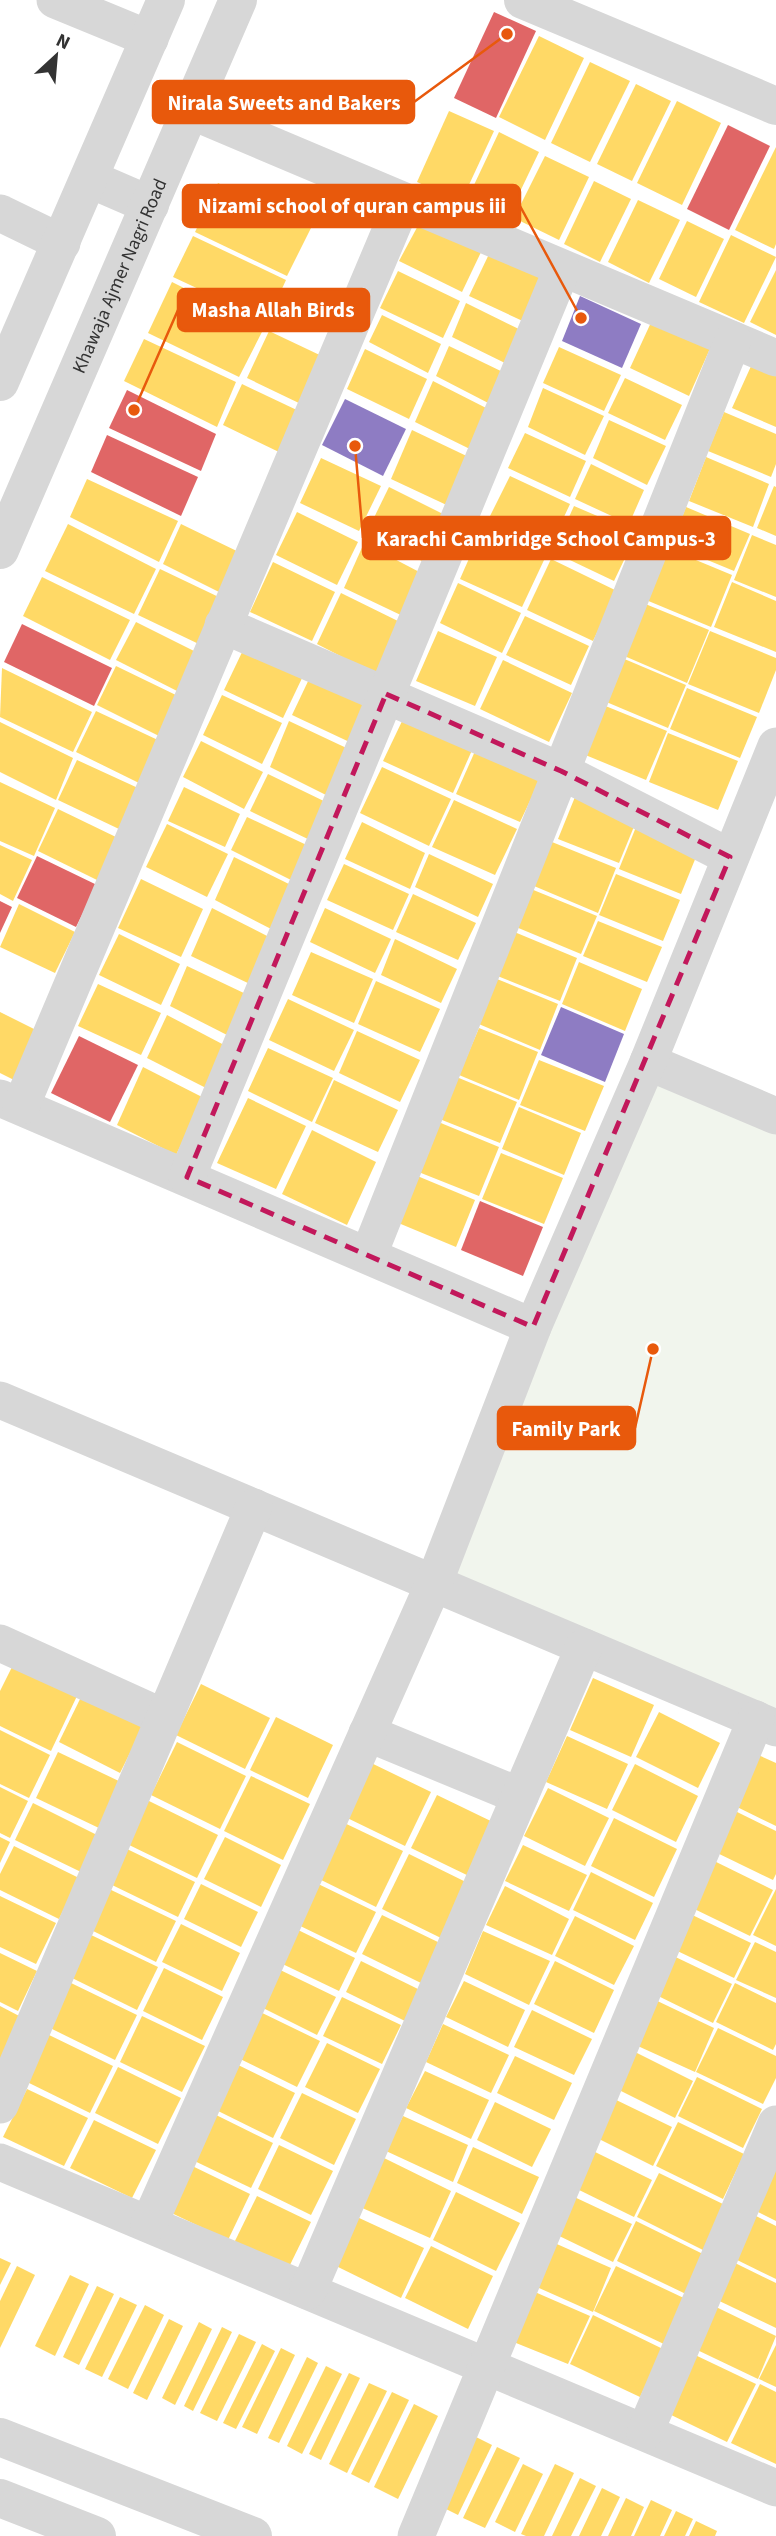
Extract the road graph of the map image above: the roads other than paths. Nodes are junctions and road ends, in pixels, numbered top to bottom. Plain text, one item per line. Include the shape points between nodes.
1 (55, 0) edge
2 (166, 0) edge
3 (238, 0) edge
4 (533, 2) edge
5 (150, 39) junction
6 (776, 106) edge
7 (191, 111) junction
8 (90, 179) junction
9 (403, 201) junction
10 (150, 205) junction
11 (0, 213) edge
12 (62, 243) junction
13 (562, 269) junction
14 (733, 340) junction
15 (776, 358) edge
16 (0, 382) edge
17 (0, 550) edge
18 (223, 625) junction
19 (386, 694) junction
20 (776, 746) edge
21 (561, 771) junction
22 (730, 857) junction
23 (648, 1062) junction
24 (10, 1102) edge
25 (776, 1116) edge
26 (187, 1177) junction
27 (369, 1254) junction
28 (533, 1327) junction
29 (0, 1399) edge
30 (254, 1507) junction
31 (434, 1583) junction
32 (1, 1646) edge
33 (584, 1647) junction
34 (163, 1717) junction
35 (766, 1723) edge
36 (367, 1733) junction
37 (520, 1796) junction
38 (0, 2105) edge
39 (776, 2124) edge
40 (0, 2162) edge
41 (149, 2224) junction
42 (307, 2291) junction
43 (487, 2367) junction
44 (645, 2432) junction
45 (0, 2437) edge
46 (776, 2487) edge
47 (0, 2498) edge
48 (97, 2536) edge
49 (253, 2536) edge
50 (416, 2536) edge

1 - 5 street
2 - 5 street
3 - 7 street, Khawaja Ajmer Nagri Road
4 - 6 street
5 - 8 street
7 - 9 street
7 - 10 street, Khawaja Ajmer Nagri Road
8 - 10 street
8 - 12 street
9 - 13 street
9 - 18 street
10 - 17 street, Khawaja Ajmer Nagri Road
11 - 12 street
12 - 16 street
13 - 14 street
13 - 19 street
14 - 15 street
14 - 21 street
18 - 19 street
18 - 24 street
19 - 21 street
19 - 26 street
20 - 22 street
21 - 22 street
21 - 27 street
22 - 23 street
23 - 25 street
23 - 28 street
24 - 26 street
26 - 27 street
27 - 28 street
28 - 31 street
29 - 30 street
30 - 31 street
30 - 34 street
31 - 33 street
31 - 36 street
32 - 34 street
33 - 35 street
33 - 37 street
34 - 38 street
35 - 43 street
36 - 37 street
36 - 41 street
37 - 42 street
39 - 44 street
40 - 41 street
41 - 42 street
42 - 43 street
43 - 44 street
43 - 50 street
44 - 46 street
45 - 49 street
47 - 48 street

